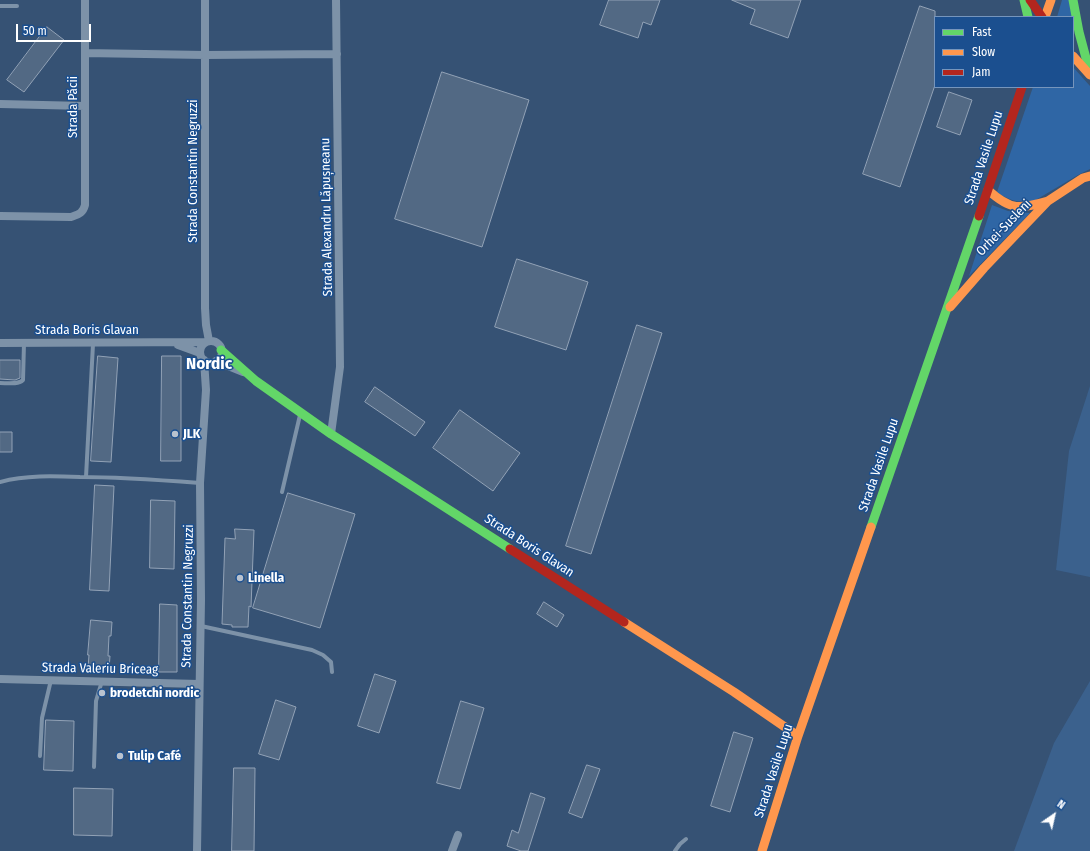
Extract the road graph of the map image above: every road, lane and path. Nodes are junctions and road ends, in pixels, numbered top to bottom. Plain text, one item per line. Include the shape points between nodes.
1 (85, 0) edge
2 (205, 0) edge
3 (336, 0) edge
4 (1024, 0) edge
5 (1030, 0) edge
6 (1051, 0) edge
7 (1073, 0) edge
8 (0, 6) edge
9 (17, 6) dead end
10 (1028, 16) edge
11 (1043, 16) edge
12 (1044, 16) edge
13 (85, 53) junction
14 (337, 54) junction
15 (204, 55) junction
16 (1074, 57) edge
17 (1074, 63) edge
18 (1088, 72) edge
19 (1021, 88) edge
20 (0, 104) edge
21 (85, 106) junction
22 (1090, 176) edge
23 (988, 190) junction
24 (1048, 201) junction
25 (0, 216) edge
26 (947, 311) junction
27 (207, 342) junction
28 (0, 343) edge
29 (24, 343) junction
30 (174, 343) junction
31 (93, 344) junction
32 (221, 350) junction
33 (208, 359) junction
34 (248, 374) junction
35 (0, 383) edge
36 (300, 412) junction
37 (331, 434) junction
38 (86, 477) junction
39 (0, 482) edge
40 (200, 483) junction
41 (282, 492) dead end
42 (200, 626) junction
43 (332, 672) dead end
44 (0, 679) edge
45 (51, 680) junction
46 (102, 681) junction
47 (199, 684) junction
48 (798, 736) junction
49 (40, 756) dead end
50 (94, 767) dead end
51 (458, 835) dead end
52 (686, 839) dead end
53 (197, 851) edge
54 (452, 851) edge
55 (676, 851) edge
56 (762, 851) edge

1 - 13 street, Strada Păcii
2 - 15 street, Strada Constantin Negruzzi
3 - 14 street, Strada Alexandru Lăpușneanu
4 - 10 main road
5 - 11 main road
6 - 12 main road
7 - 18 main road
8 - 9 lane
13 - 15 street
13 - 21 street, Strada Păcii
14 - 15 street
14 - 37 street, Strada Alexandru Lăpușneanu via 340,367
15 - 27 street, Strada Constantin Negruzzi
16 - 18 main road
17 - 18 main road
19 - 23 main road, Strada Vasile Lupu
20 - 21 street
21 - 25 street, Strada Păcii via 85,205 82,212 71,216
22 - 24 main road, Orhei-Susleni
23 - 24 main road via 997,199 1015,207 1024,208
23 - 26 main road, Strada Vasile Lupu
24 - 26 main road, Orhei-Susleni
26 - 48 main road, Strada Vasile Lupu
27 - 30 street, Strada Boris Glavan
27 - 32 street via 217,343
27 - 33 street via 200,349
28 - 29 street, Strada Boris Glavan
29 - 31 street, Strada Boris Glavan
29 - 35 lane via 24,380 17,383
30 - 31 street, Strada Boris Glavan
30 - 33 street, Strada Boris Glavan
31 - 38 lane
32 - 33 street via 221,354
32 - 34 main road, Strada Boris Glavan
33 - 34 street, Strada Boris Glavan
33 - 40 street, Strada Constantin Negruzzi
34 - 36 main road, Strada Boris Glavan
36 - 37 main road, Strada Boris Glavan
36 - 41 lane
37 - 48 main road, Strada Boris Glavan
38 - 39 lane via 45,476
38 - 40 lane
40 - 42 street, Strada Constantin Negruzzi
42 - 43 lane via 312,650 331,662
42 - 47 street, Strada Constantin Negruzzi
44 - 45 street, Strada Valeriu Briceag
45 - 46 street, Strada Valeriu Briceag
45 - 49 lane via 42,718
46 - 47 street, Strada Valeriu Briceag
46 - 50 lane via 96,701
47 - 53 street, Strada Constantin Negruzzi
48 - 56 main road, Strada Vasile Lupu
51 - 54 street
52 - 55 lane

